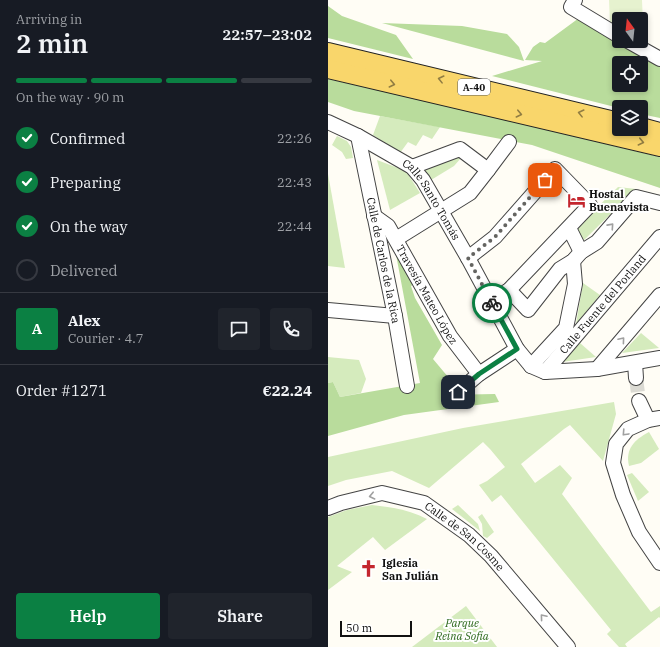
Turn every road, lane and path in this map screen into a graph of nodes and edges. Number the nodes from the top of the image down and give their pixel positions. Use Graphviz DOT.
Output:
graph roads {
  1 [pos="573,4"];
  2 [pos="612,31"];
  3 [pos="640,48"];
  4 [pos="328,52"];
  5 [pos="660,60"];
  6 [pos="328,69"];
  7 [pos="612,120"];
  8 [pos="328,122"];
  9 [pos="648,129"];
  10 [pos="660,132"];
  11 [pos="358,136"];
  12 [pos="509,142"];
  13 [pos="660,147"];
  14 [pos="412,167"];
  15 [pos="488,170"];
  16 [pos="660,203"];
  17 [pos="441,211"];
  18 [pos="374,216"];
  19 [pos="569,228"];
  20 [pos="660,237"];
  21 [pos="396,239"];
  22 [pos="577,256"];
  23 [pos="468,258"];
  24 [pos="510,290"];
  25 [pos="660,295"];
  26 [pos="491,301"];
  27 [pos="328,310"];
  28 [pos="395,316"];
  29 [pos="517,349"];
  30 [pos="660,358"];
  31 [pos="635,362"];
  32 [pos="531,366"];
  33 [pos="597,369"];
  34 [pos="545,372"];
  35 [pos="479,374"];
  36 [pos="636,378"];
  37 [pos="407,386"];
  38 [pos="458,392"];
  39 [pos="639,401"];
  40 [pos="654,419"];
  41 [pos="328,508"];
  42 [pos="660,563"];
  43 [pos="568,647"];
  1 -- 2 [label="street"];
  3 -- 5 [label="street"];
  7 -- 4 [label="main road, A-40, one-way"];
  6 -- 13 [label="main road, A-40, one-way"];
  8 -- 11 [label="street, Calle Santo Tomás"];
  9 -- 10 [label="main road"];
  11 -- 14 [label="street, Calle Santo Tomás"];
  11 -- 18 [label="street, Calle de Carlos de la Rica"];
  12 -- 15 [label="street"];
  14 -- 15 [label="street"];
  14 -- 17 [label="street, Calle Santo Tomás"];
  15 -- 17 [label="street"];
  22 -- 16 [label="street, one-way"];
  17 -- 21 [label="street"];
  17 -- 23 [label="street, Calle Santo Tomás"];
  18 -- 21 [label="street, Travesía Mateo López"];
  18 -- 28 [label="street, Calle de Carlos de la Rica"];
  19 -- 22 [label="street"];
  19 -- 23 [label="street"];
  19 -- 24 [label="street"];
  20 -- 34 [label="street, Calle Fuente del Porland"];
  21 -- 35 [label="street, Travesía Mateo López"];
  22 -- 24 [label="street"];
  22 -- 32 [label="street"];
  23 -- 26 [label="street, Calle Santo Tomás"];
  24 -- 26 [label="street"];
  33 -- 25 [label="street, one-way"];
  26 -- 29 [label="street, Calle Santo Tomás"];
  27 -- 28 [label="street"];
  28 -- 37 [label="street, Calle de Carlos de la Rica"];
  29 -- 32 [label="street, Calle Santo Tomás"];
  29 -- 35 [label="street"];
  30 -- 31 [label="street"];
  31 -- 33 [label="street"];
  31 -- 36 [label="street"];
  32 -- 34 [label="street"];
  33 -- 34 [label="street"];
  35 -- 38 [label="street"];
  39 -- 40 [label="street"];
  40 -- 42 [label="street, one-way"];
  43 -- 41 [label="street, Calle de San Cosme, one-way"];
}
